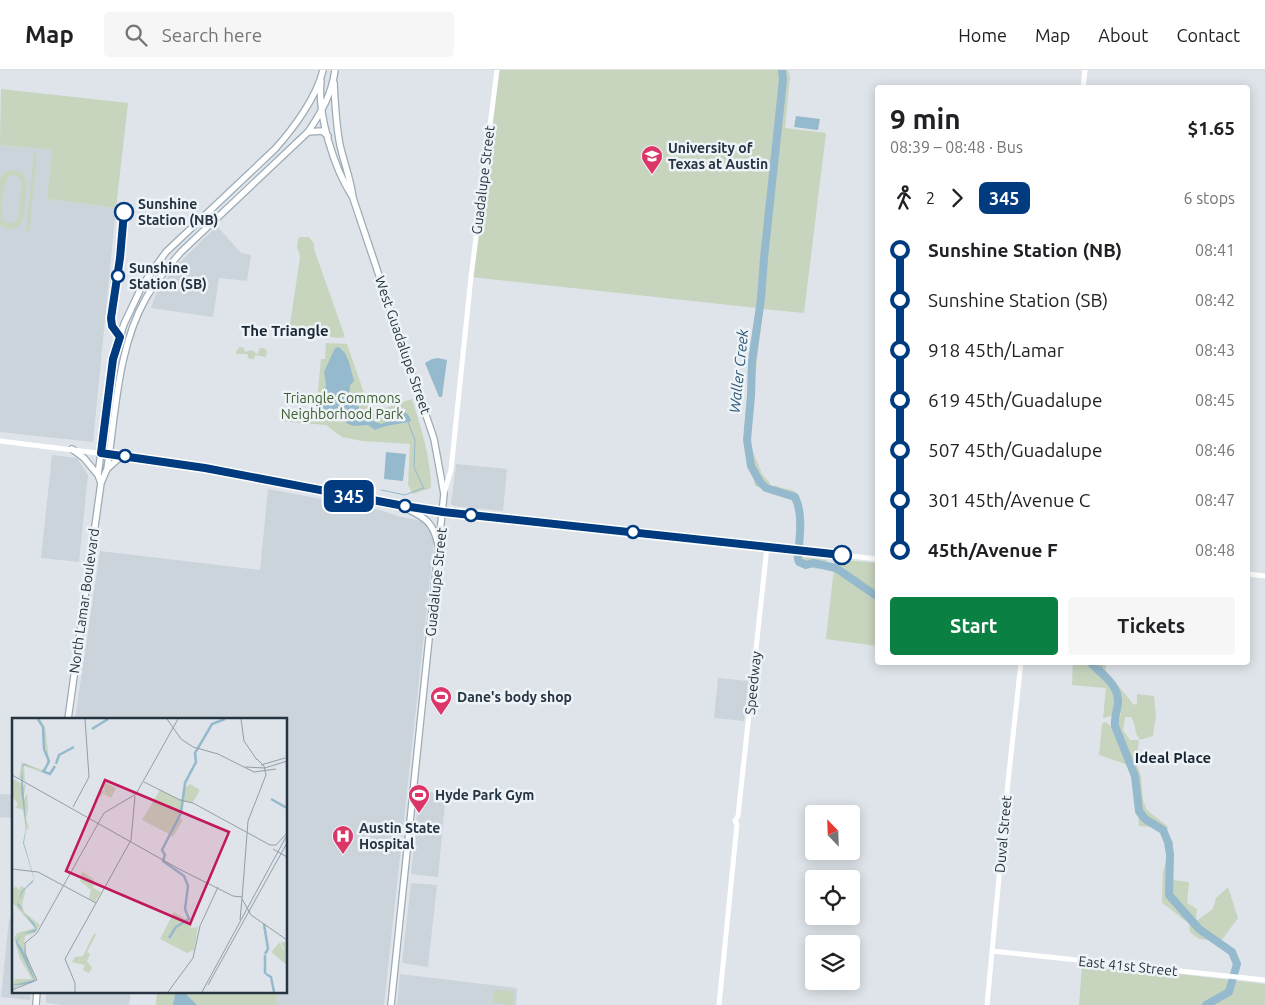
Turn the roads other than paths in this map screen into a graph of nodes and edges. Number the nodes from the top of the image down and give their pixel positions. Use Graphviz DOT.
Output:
graph roads {
  1 [pos="335,70"];
  2 [pos="497,70"];
  3 [pos="1085,70"];
  4 [pos="323,72"];
  5 [pos="334,83"];
  6 [pos="1083,85"];
  7 [pos="322,112"];
  8 [pos="308,132"];
  9 [pos="328,136"];
  10 [pos="274,149"];
  11 [pos="262,176"];
  12 [pos="353,198"];
  13 [pos="159,261"];
  14 [pos="167,268"];
  15 [pos="124,324"];
  16 [pos="129,339"];
  17 [pos="0,441"];
  18 [pos="72,449"];
  19 [pos="101,453"];
  20 [pos="110,454"];
  21 [pos="125,456"];
  22 [pos="107,470"];
  23 [pos="98,475"];
  24 [pos="101,483"];
  25 [pos="444,494"];
  26 [pos="400,505"];
  27 [pos="443,512"];
  28 [pos="767,547"];
  29 [pos="440,548"];
  30 [pos="875,559"];
  31 [pos="1250,574"];
  32 [pos="1265,576"];
  33 [pos="1021,665"];
  34 [pos="68,718"];
  35 [pos="992,951"];
  36 [pos="1265,980"];
  37 [pos="37,992"];
  38 [pos="36,1005"];
  39 [pos="391,1005"];
  40 [pos="719,1005"];
  41 [pos="987,1005"];
  1 -- 5 [label="main road, North Lamar Boulevard"];
  2 -- 25 [label="street, Guadalupe Street"];
  3 -- 6 [label="street"];
  4 -- 7 [label="main road, West Guadalupe Street"];
  4 -- 10 [label="main road, North Lamar Boulevard"];
  5 -- 7 [label="main road, North Lamar Boulevard"];
  5 -- 12 [label="main road, West Guadalupe Street"];
  7 -- 8 [label="main road, North Lamar Boulevard"];
  7 -- 9 [label="main road, West Guadalupe Street"];
  8 -- 9 [label="main road"];
  8 -- 11 [label="main road, North Lamar Boulevard"];
  9 -- 12 [label="main road, West Guadalupe Street"];
  10 -- 11 [label="main road"];
  10 -- 13 [label="main road, North Lamar Boulevard"];
  11 -- 14 [label="main road, North Lamar Boulevard"];
  12 -- 25 [label="main road, West Guadalupe Street"];
  13 -- 14 [label="main road"];
  13 -- 15 [label="main road, North Lamar Boulevard"];
  14 -- 16 [label="main road, North Lamar Boulevard"];
  15 -- 16 [label="main road"];
  15 -- 19 [label="main road, North Lamar Boulevard"];
  16 -- 20 [label="main road, North Lamar Boulevard"];
  17 -- 18 [label="street"];
  18 -- 19 [label="street"];
  18 -- 23 [label="main road"];
  19 -- 20 [label="street"];
  19 -- 23 [label="main road, North Lamar Boulevard"];
  20 -- 21 [label="street"];
  20 -- 22 [label="main road, North Lamar Boulevard"];
  21 -- 22 [label="main road"];
  21 -- 26 [label="street"];
  22 -- 24 [label="main road, North Lamar Boulevard"];
  23 -- 24 [label="main road, North Lamar Boulevard"];
  24 -- 34 [label="main road, North Lamar Boulevard"];
  25 -- 27 [label="main road, Guadalupe Street"];
  26 -- 27 [label="street"];
  26 -- 29 [label="main road"];
  27 -- 28 [label="street"];
  27 -- 29 [label="main road, Guadalupe Street"];
  28 -- 30 [label="street"];
  28 -- 40 [label="street, Speedway"];
  29 -- 39 [label="main road, Guadalupe Street"];
  31 -- 32 [label="street"];
  33 -- 35 [label="street, Duval Street"];
  35 -- 36 [label="street, East 41st Street"];
  35 -- 41 [label="street, Duval Street"];
  37 -- 38 [label="main road"];
}
